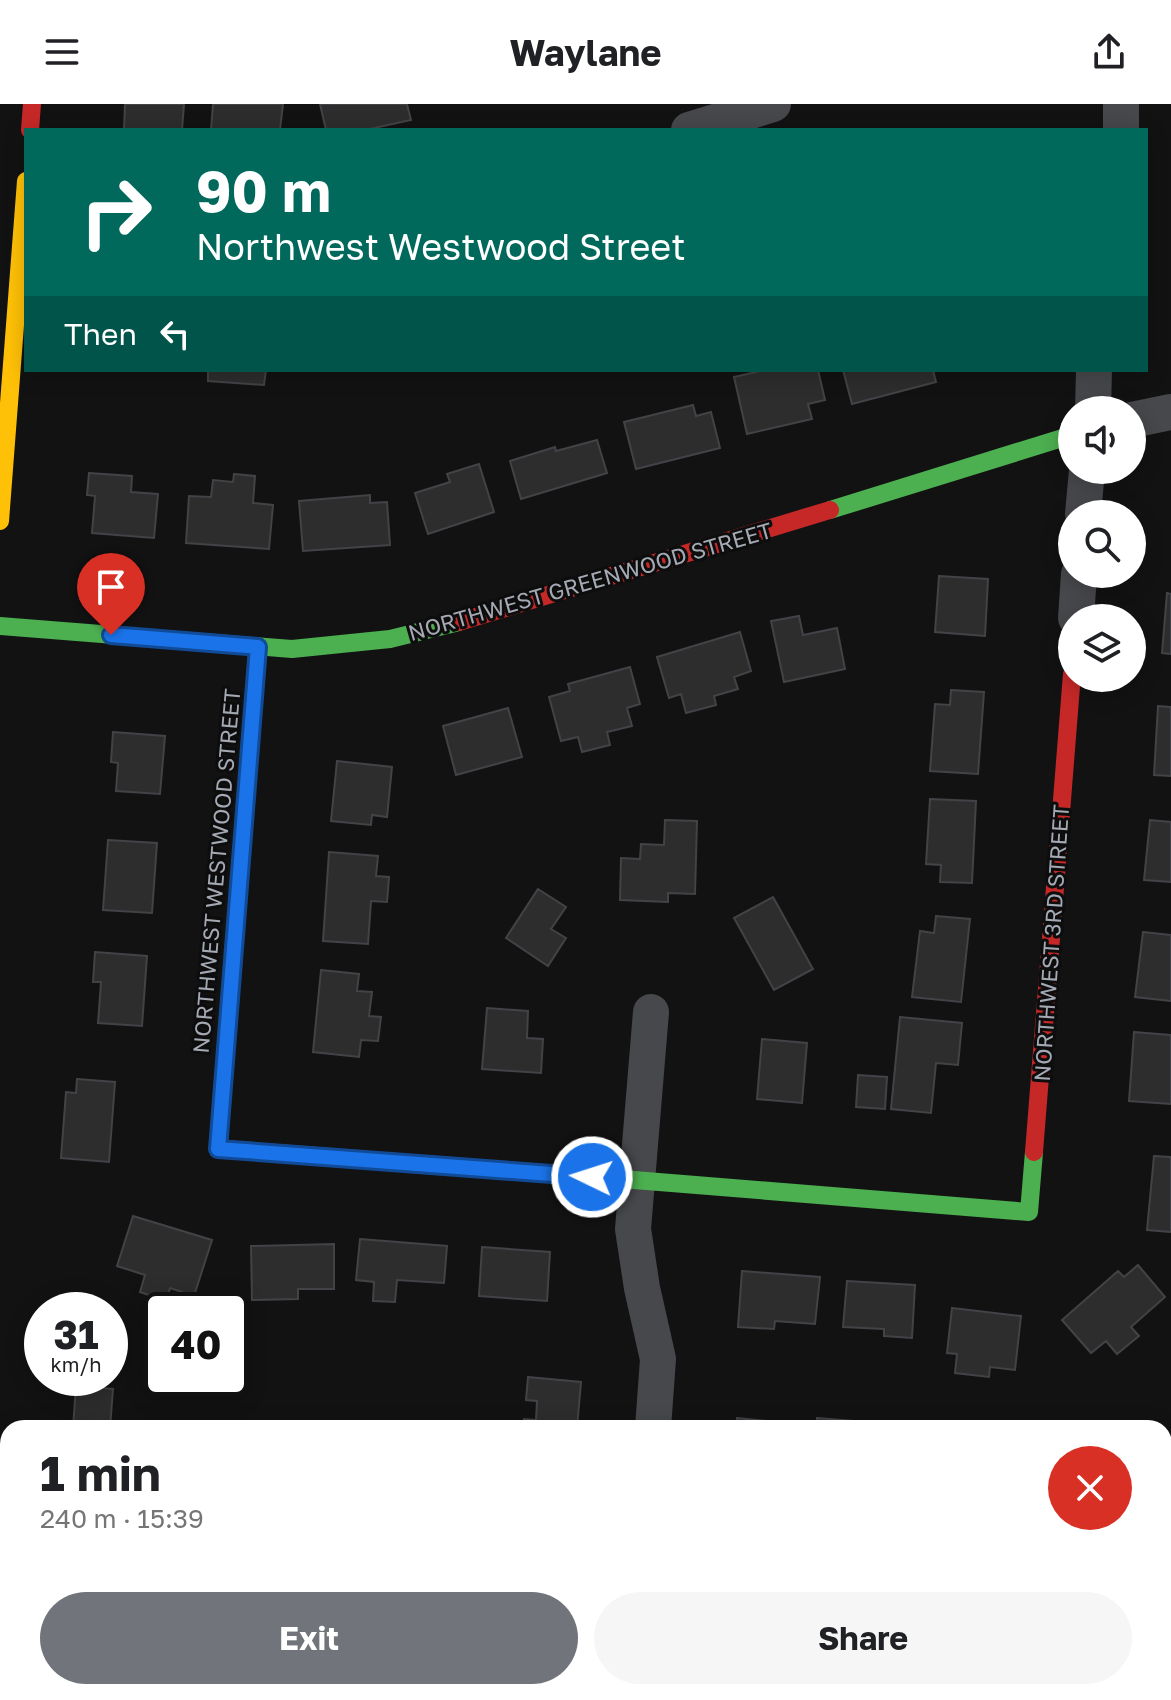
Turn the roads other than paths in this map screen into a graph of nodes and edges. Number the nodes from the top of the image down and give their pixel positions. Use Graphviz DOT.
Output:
graph roads {
  1 [pos="32,104"];
  2 [pos="773,104"];
  3 [pos="1121,104"];
  4 [pos="30,128"];
  5 [pos="695,128"];
  6 [pos="1121,128"];
  7 [pos="24,188"];
  8 [pos="16,217"];
  9 [pos="1094,372"];
  10 [pos="1093,396"];
  11 [pos="1171,412"];
  12 [pos="1146,417"];
  13 [pos="1058,439"];
  14 [pos="0,521"];
  15 [pos="0,626"];
  16 [pos="258,647"];
  17 [pos="1071,692"];
  18 [pos="651,1012"];
  19 [pos="636,1180"];
  20 [pos="1029,1212"];
  21 [pos="654,1420"];
  1 -- 4 [label="street"];
  2 -- 5 [label="street"];
  3 -- 6 [label="street"];
  7 -- 8 [label="street"];
  8 -- 14 [label="street"];
  9 -- 10 [label="street"];
  11 -- 12 [label="street"];
  13 -- 16 [label="street, NORTHWEST GREENWOOD STREET"];
  15 -- 16 [label="street, NORTHWEST GREENWOOD STREET"];
  16 -- 19 [label="street, NORTHWEST WESTWOOD STREET"];
  17 -- 20 [label="street, NORTHWEST 3RD STREET"];
  18 -- 19 [label="street"];
  19 -- 20 [label="street, NORTHWEST WESTWOOD STREET"];
  19 -- 21 [label="street"];
}
